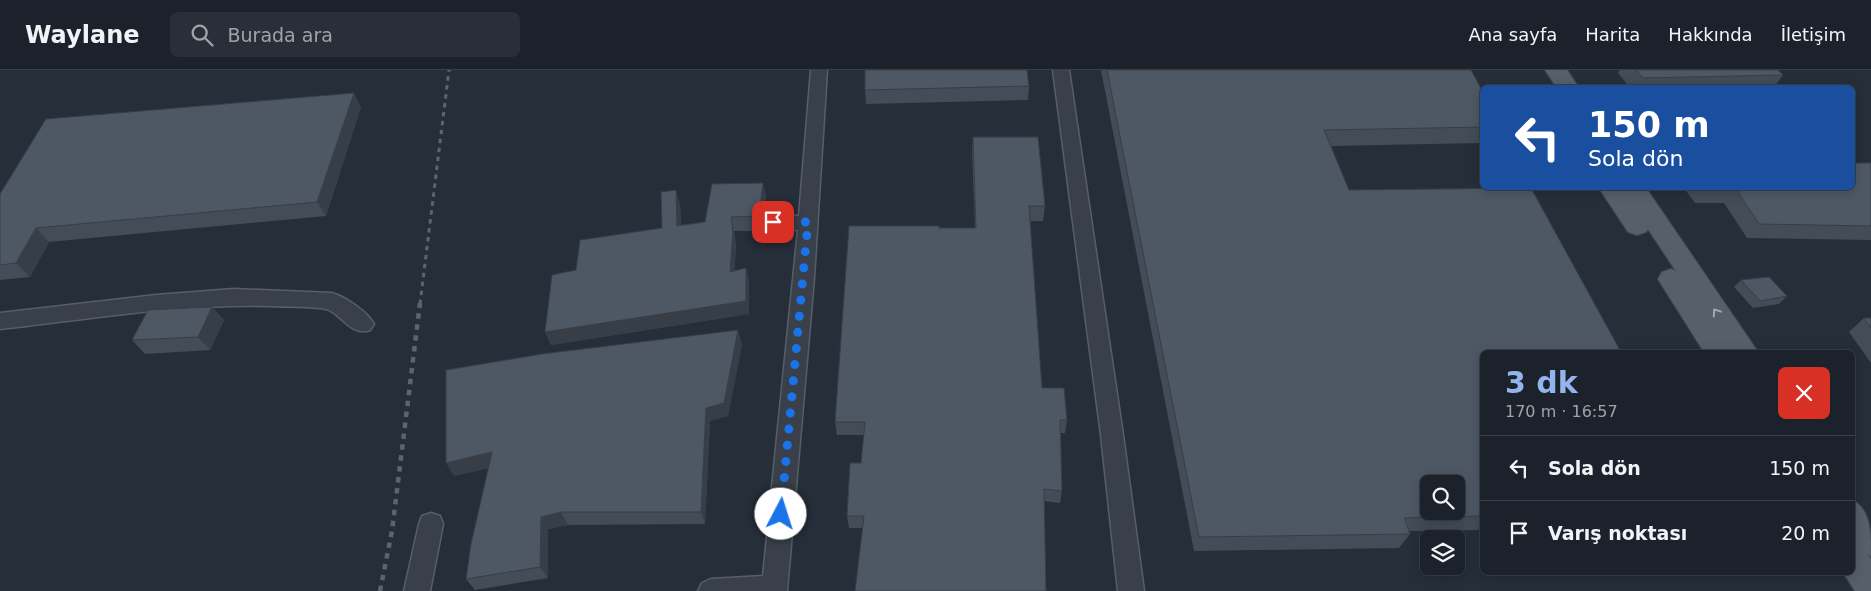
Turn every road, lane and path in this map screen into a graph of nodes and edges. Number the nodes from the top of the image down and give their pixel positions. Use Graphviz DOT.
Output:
graph roads {
  1 [pos="819,70"];
  2 [pos="1061,70"];
  3 [pos="1538,70"];
  4 [pos="1556,70"];
  5 [pos="1546,85"];
  6 [pos="1566,85"];
  7 [pos="1612,190"];
  8 [pos="1635,190"];
  9 [pos="773,222"];
  10 [pos="808,222"];
  11 [pos="0,321"];
  12 [pos="363,324"];
  13 [pos="1718,350"];
  14 [pos="1743,350"];
  15 [pos="1855,518"];
  16 [pos="431,524"];
  17 [pos="1871,542"];
  18 [pos="1855,563"];
  19 [pos="1871,587"];
  20 [pos="774,589"];
  21 [pos="417,591"];
  22 [pos="711,591"];
  23 [pos="1131,591"];
  1 -- 10 [label="street"];
  2 -- 23 [label="street"];
  3 -- 5 [label="main road"];
  4 -- 6 [label="main road"];
  7 -- 13 [label="main road"];
  14 -- 8 [label="main road, one-way"];
  9 -- 10 [label="street"];
  10 -- 20 [label="street"];
  11 -- 12 [label="street"];
  15 -- 17 [label="main road"];
  16 -- 21 [label="street"];
  18 -- 19 [label="main road"];
  20 -- 22 [label="street"];
}
